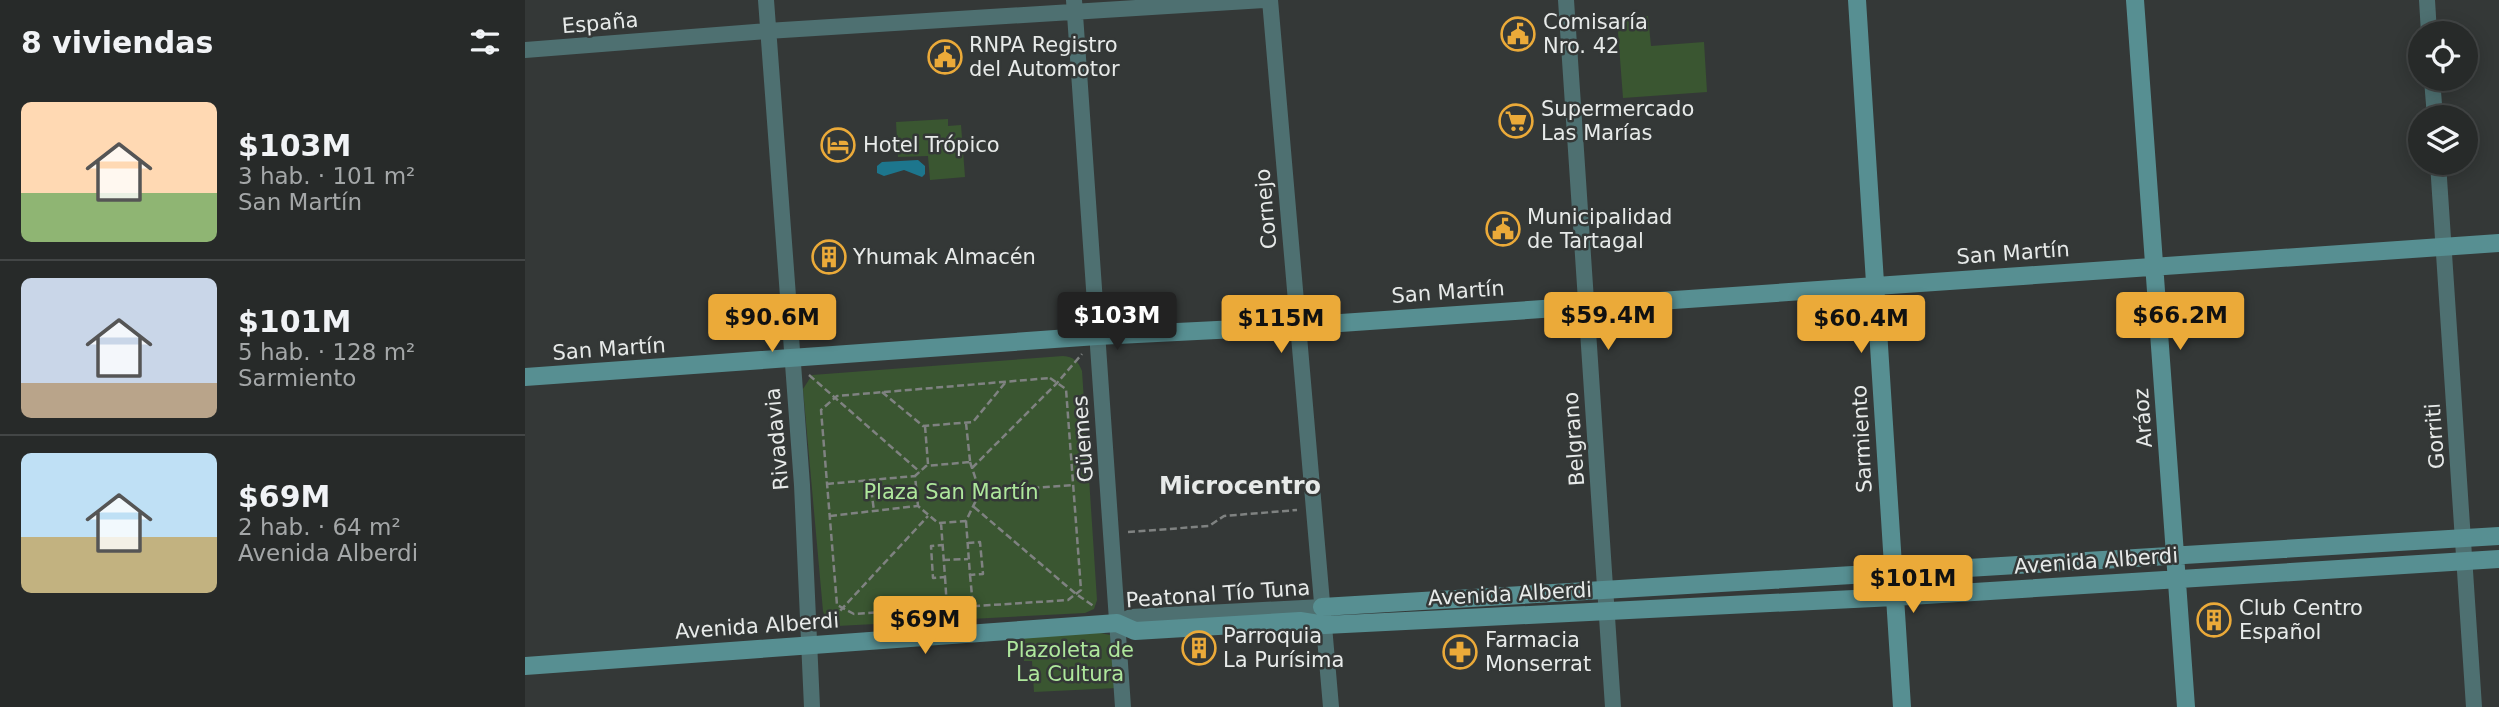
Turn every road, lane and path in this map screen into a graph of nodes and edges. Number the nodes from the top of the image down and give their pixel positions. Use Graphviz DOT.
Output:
graph roads {
  1 [pos="766,0"];
  2 [pos="1264,0"];
  3 [pos="1270,0"];
  4 [pos="1566,0"];
  5 [pos="1857,0"];
  6 [pos="2134,0"];
  7 [pos="2427,0"];
  8 [pos="1075,7"];
  9 [pos="2428,21"];
  10 [pos="768,31"];
  11 [pos="525,50"];
  12 [pos="2439,175"];
  13 [pos="2499,243"];
  14 [pos="2443,246"];
  15 [pos="2154,266"];
  16 [pos="1876,285"];
  17 [pos="1587,305"];
  18 [pos="1297,326"];
  19 [pos="1097,336"];
  20 [pos="791,358"];
  21 [pos="525,377"];
  22 [pos="1006,382"];
  23 [pos="1057,383"];
  24 [pos="882,392"];
  25 [pos="834,399"];
  26 [pos="966,423"];
  27 [pos="925,426"];
  28 [pos="970,462"];
  29 [pos="928,466"];
  30 [pos="972,468"];
  31 [pos="921,472"];
  32 [pos="915,476"];
  33 [pos="870,480"];
  34 [pos="827,484"];
  35 [pos="1074,485"];
  36 [pos="980,492"];
  37 [pos="918,506"];
  38 [pos="974,507"];
  39 [pos="1314,509"];
  40 [pos="874,511"];
  41 [pos="830,516"];
  42 [pos="928,516"];
  43 [pos="966,521"];
  44 [pos="941,523"];
  45 [pos="1111,533"];
  46 [pos="2499,536"];
  47 [pos="2463,538"];
  48 [pos="968,543"];
  49 [pos="942,545"];
  50 [pos="2176,556"];
  51 [pos="969,559"];
  52 [pos="2499,559"];
  53 [pos="943,560"];
  54 [pos="2464,561"];
  55 [pos="1892,573"];
  56 [pos="970,575"];
  57 [pos="945,577"];
  58 [pos="2178,578"];
  59 [pos="1605,590"];
  60 [pos="1076,594"];
  61 [pos="1894,597"];
  62 [pos="973,606"];
  63 [pos="1322,607"];
  64 [pos="841,608"];
  65 [pos="947,608"];
  66 [pos="1606,612"];
  67 [pos="1117,623"];
  68 [pos="1325,625"];
  69 [pos="809,645"];
  70 [pos="525,666"];
  71 [pos="812,707"];
  72 [pos="1123,707"];
  73 [pos="1331,707"];
  74 [pos="1613,707"];
  75 [pos="1902,707"];
  76 [pos="2186,707"];
  77 [pos="2474,707"];
  1 -- 10 [label="street, Rivadavia"];
  2 -- 8 [label="street, España"];
  3 -- 18 [label="street, Cornejo"];
  4 -- 17 [label="street, Belgrano"];
  5 -- 16 [label="street, Sarmiento"];
  6 -- 15 [label="street, Aráoz"];
  7 -- 9 [label="street"];
  8 -- 10 [label="street, España"];
  8 -- 19 [label="street, Güemes"];
  10 -- 11 [label="street, España"];
  10 -- 20 [label="street, Rivadavia"];
  12 -- 14 [label="street, Gorriti"];
  13 -- 14 [label="street, San Martín"];
  14 -- 15 [label="street, San Martín"];
  14 -- 47 [label="street, Gorriti"];
  15 -- 16 [label="street, San Martín"];
  15 -- 50 [label="street, Aráoz"];
  16 -- 17 [label="street, San Martín"];
  16 -- 55 [label="street, Sarmiento"];
  17 -- 18 [label="street, San Martín"];
  17 -- 59 [label="street, Belgrano"];
  18 -- 19 [label="street, San Martín"];
  18 -- 39 [label="street, Cornejo"];
  19 -- 20 [label="street, San Martín"];
  19 -- 23 [label="path"];
  19 -- 45 [label="street, Güemes"];
  20 -- 21 [label="street, San Martín"];
  20 -- 25 [label="path"];
  20 -- 69 [label="street, Rivadavia"];
  22 -- 23 [label="path"];
  22 -- 24 [label="path"];
  22 -- 26 [label="path"];
  23 -- 30 [label="path"];
  23 -- 35 [label="path"];
  24 -- 25 [label="path"];
  24 -- 27 [label="path"];
  25 -- 31 [label="path"];
  25 -- 34 [label="path"];
  26 -- 27 [label="path"];
  26 -- 28 [label="path"];
  27 -- 29 [label="path"];
  28 -- 29 [label="path"];
  28 -- 30 [label="path"];
  29 -- 31 [label="path"];
  30 -- 36 [label="path"];
  31 -- 32 [label="path"];
  32 -- 33 [label="path"];
  32 -- 37 [label="path"];
  33 -- 34 [label="path"];
  33 -- 40 [label="path"];
  34 -- 41 [label="path"];
  35 -- 36 [label="path"];
  35 -- 60 [label="path"];
  36 -- 38 [label="path"];
  37 -- 40 [label="path"];
  37 -- 42 [label="path"];
  38 -- 43 [label="path"];
  38 -- 60 [label="path"];
  39 -- 45 [label="path"];
  39 -- 63 [label="street, Cornejo"];
  40 -- 41 [label="path"];
  41 -- 64 [label="path"];
  42 -- 44 [label="path"];
  42 -- 64 [label="path"];
  43 -- 44 [label="path"];
  43 -- 48 [label="path"];
  44 -- 49 [label="path"];
  45 -- 67 [label="street, Güemes"];
  46 -- 47 [label="street, Avenida Alberdi"];
  47 -- 50 [label="street, Avenida Alberdi"];
  47 -- 54 [label="street, Gorriti"];
  48 -- 51 [label="path"];
  48 -- 56 [label="path"];
  49 -- 53 [label="path"];
  49 -- 57 [label="path"];
  50 -- 55 [label="street, Avenida Alberdi"];
  50 -- 58 [label="street, Aráoz"];
  51 -- 53 [label="path"];
  51 -- 56 [label="path"];
  52 -- 54 [label="street, Avenida Alberdi"];
  53 -- 57 [label="path"];
  54 -- 58 [label="street, Avenida Alberdi"];
  54 -- 77 [label="street, Gorriti"];
  55 -- 59 [label="street, Avenida Alberdi"];
  55 -- 61 [label="street, Sarmiento"];
  56 -- 62 [label="path"];
  57 -- 65 [label="path"];
  58 -- 61 [label="street, Avenida Alberdi"];
  58 -- 76 [label="street, Aráoz"];
  59 -- 63 [label="street, Avenida Alberdi"];
  59 -- 66 [label="street, Belgrano"];
  60 -- 62 [label="path"];
  60 -- 67 [label="path"];
  61 -- 66 [label="street, Avenida Alberdi"];
  61 -- 75 [label="street, Sarmiento"];
  62 -- 65 [label="path"];
  63 -- 67 [label="street, Peatonal Tío Tuna"];
  63 -- 68 [label="street, Cornejo"];
  64 -- 65 [label="path"];
  64 -- 69 [label="path"];
  66 -- 68 [label="street, Avenida Alberdi"];
  66 -- 74 [label="street, Belgrano"];
  67 -- 68 [label="street, Avenida Alberdi"];
  67 -- 69 [label="street, Avenida Alberdi"];
  67 -- 72 [label="street, Güemes"];
  68 -- 73 [label="street, Cornejo"];
  69 -- 70 [label="street, Avenida Alberdi"];
  69 -- 71 [label="street, Rivadavia"];
}
